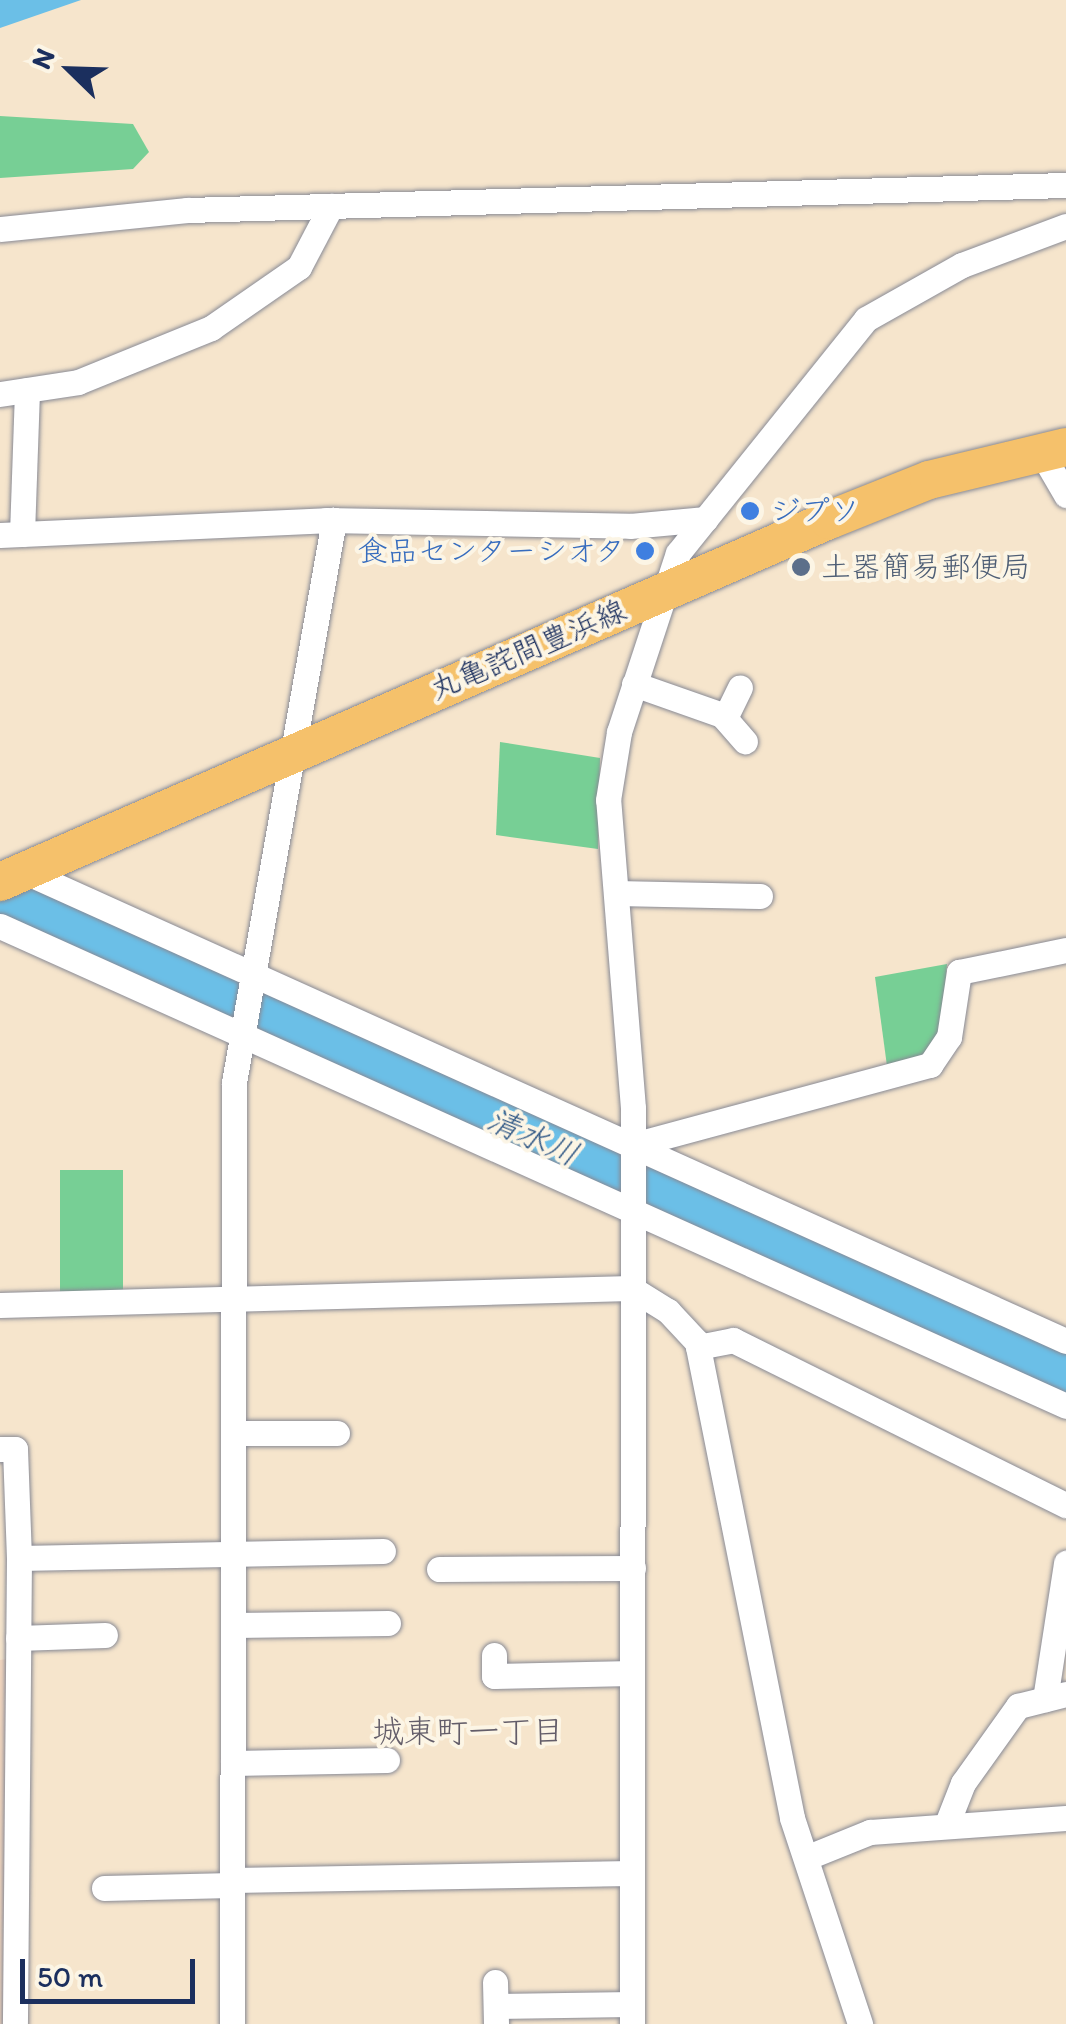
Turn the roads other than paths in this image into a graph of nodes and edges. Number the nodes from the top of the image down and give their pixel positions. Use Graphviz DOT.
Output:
graph roads {
  1 [pos="1066,185"];
  2 [pos="331,206"];
  3 [pos="1066,226"];
  4 [pos="0,229"];
  5 [pos="27,390"];
  6 [pos="0,394"];
  7 [pos="1053,450"];
  8 [pos="1066,495"];
  9 [pos="706,519"];
  10 [pos="334,520"];
  11 [pos="11,534"];
  12 [pos="662,592"];
  13 [pos="634,684"];
  14 [pos="740,686"];
  15 [pos="724,718"];
  16 [pos="745,741"];
  17 [pos="293,752"];
  18 [pos="10,871"];
  19 [pos="616,893"];
  20 [pos="760,896"];
  21 [pos="0,926"];
  22 [pos="1066,950"];
  23 [pos="250,973"];
  24 [pos="241,1031"];
  25 [pos="633,1145"];
  26 [pos="635,1216"];
  27 [pos="631,1288"];
  28 [pos="234,1302"];
  29 [pos="0,1304"];
  30 [pos="1066,1341"];
  31 [pos="698,1347"];
  32 [pos="1066,1406"];
  33 [pos="234,1433"];
  34 [pos="337,1433"];
  35 [pos="0,1449"];
  36 [pos="1066,1505"];
  37 [pos="383,1551"];
  38 [pos="235,1552"];
  39 [pos="18,1558"];
  40 [pos="633,1568"];
  41 [pos="440,1569"];
  42 [pos="1063,1579"];
  43 [pos="388,1622"];
  44 [pos="234,1625"];
  45 [pos="104,1636"];
  46 [pos="18,1638"];
  47 [pos="494,1655"];
  48 [pos="632,1674"];
  49 [pos="1056,1696"];
  50 [pos="386,1760"];
  51 [pos="233,1763"];
  52 [pos="1066,1818"];
  53 [pos="948,1821"];
  54 [pos="808,1858"];
  55 [pos="632,1873"];
  56 [pos="232,1883"];
  57 [pos="104,1888"];
  58 [pos="496,2004"];
  59 [pos="632,2014"];
  60 [pos="16,2024"];
  61 [pos="232,2024"];
  62 [pos="860,2024"];
  1 -- 2 [label="street"];
  2 -- 4 [label="street"];
  2 -- 5 [label="street"];
  3 -- 9 [label="street"];
  5 -- 6 [label="street"];
  5 -- 11 [label="street"];
  7 -- 8 [label="street"];
  7 -- 12 [label="main road, 丸亀詫間豊浜線"];
  9 -- 10 [label="street"];
  9 -- 12 [label="street"];
  10 -- 11 [label="street"];
  10 -- 17 [label="street"];
  12 -- 13 [label="street"];
  12 -- 17 [label="main road, 丸亀詫間豊浜線"];
  13 -- 15 [label="street"];
  13 -- 19 [label="street"];
  14 -- 15 [label="street"];
  15 -- 16 [label="street"];
  17 -- 18 [label="main road, 丸亀詫間豊浜線"];
  17 -- 23 [label="street"];
  18 -- 23 [label="street"];
  19 -- 20 [label="street"];
  19 -- 25 [label="street"];
  21 -- 24 [label="street"];
  22 -- 25 [label="street"];
  23 -- 24 [label="street"];
  23 -- 25 [label="street"];
  24 -- 26 [label="street"];
  24 -- 28 [label="street"];
  25 -- 26 [label="street"];
  25 -- 30 [label="street"];
  26 -- 27 [label="street"];
  26 -- 32 [label="street"];
  27 -- 28 [label="street"];
  27 -- 31 [label="street"];
  27 -- 40 [label="street"];
  28 -- 29 [label="street"];
  28 -- 33 [label="street"];
  31 -- 36 [label="street"];
  31 -- 54 [label="street"];
  33 -- 34 [label="street"];
  33 -- 38 [label="street"];
  35 -- 39 [label="street"];
  37 -- 38 [label="street"];
  38 -- 39 [label="street"];
  38 -- 44 [label="street"];
  39 -- 46 [label="street"];
  40 -- 41 [label="street"];
  40 -- 48 [label="street"];
  42 -- 49 [label="street"];
  43 -- 44 [label="street"];
  44 -- 51 [label="street"];
  45 -- 46 [label="street"];
  46 -- 60 [label="street"];
  47 -- 48 [label="street"];
  48 -- 55 [label="street"];
  49 -- 53 [label="street"];
  50 -- 51 [label="street"];
  51 -- 56 [label="street"];
  52 -- 53 [label="street"];
  53 -- 54 [label="street"];
  54 -- 62 [label="street"];
  55 -- 56 [label="street"];
  55 -- 59 [label="street"];
  56 -- 57 [label="street"];
  56 -- 61 [label="street"];
  58 -- 59 [label="street"];
}
